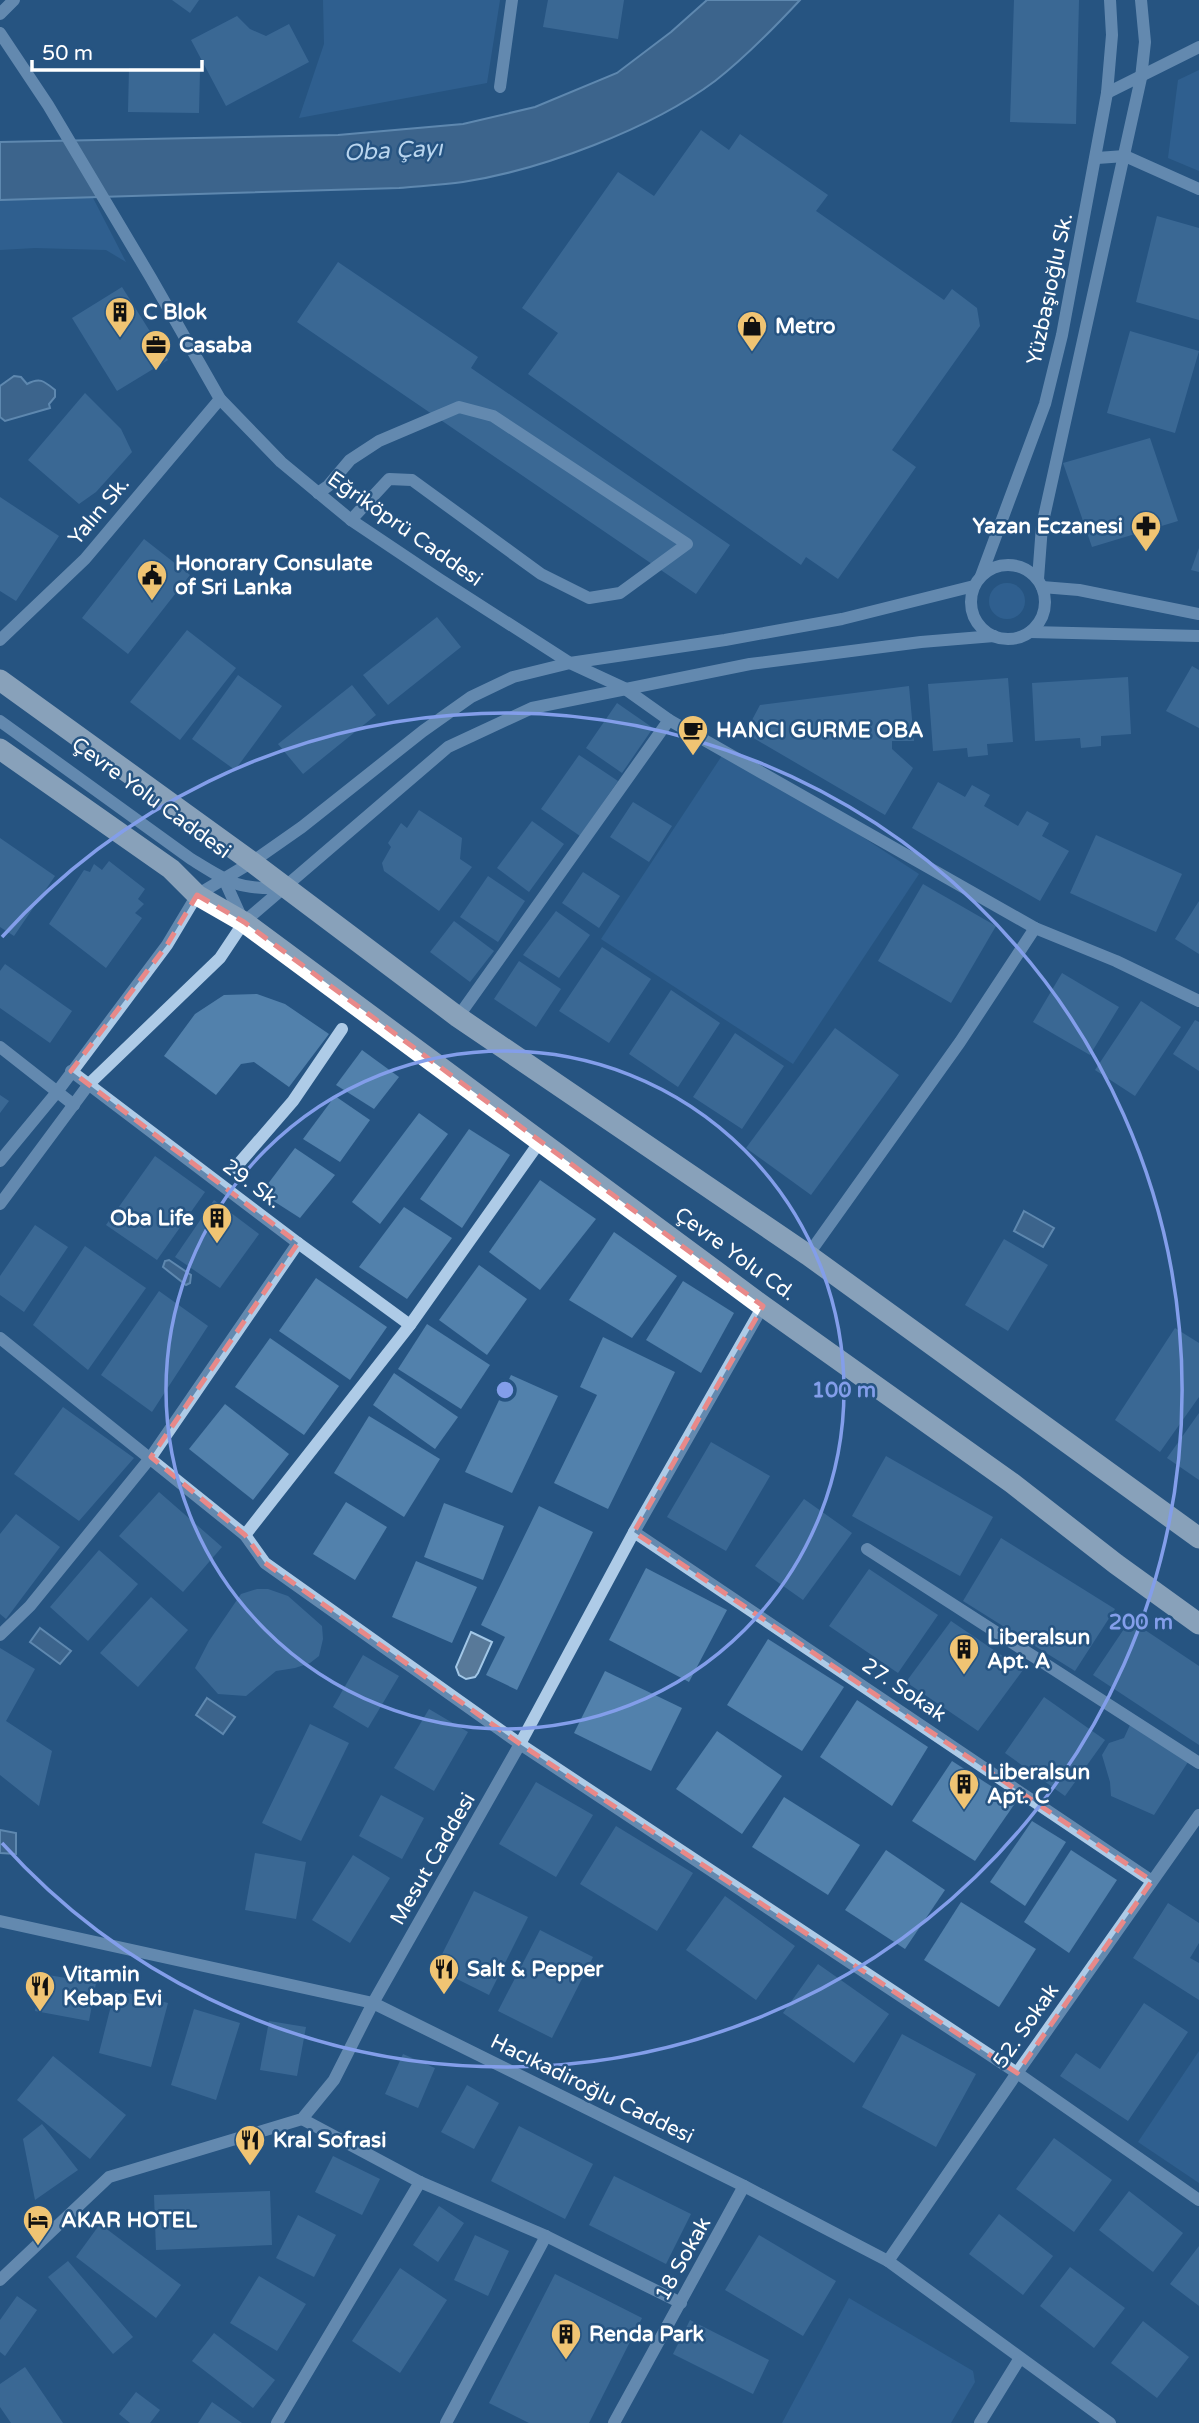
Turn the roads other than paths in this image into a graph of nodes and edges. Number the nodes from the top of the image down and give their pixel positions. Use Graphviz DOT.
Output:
graph roads {
  1 [pos="14,0"];
  2 [pos="512,0"];
  3 [pos="1110,0"];
  4 [pos="1140,0"];
  5 [pos="0,14"];
  6 [pos="0,33"];
  7 [pos="1199,47"];
  8 [pos="1141,78"];
  9 [pos="500,87"];
  10 [pos="1107,93"];
  11 [pos="1125,156"];
  12 [pos="1097,158"];
  13 [pos="1199,189"];
  14 [pos="220,399"];
  15 [pos="318,493"];
  16 [pos="351,520"];
  17 [pos="978,581"];
  18 [pos="1040,583"];
  19 [pos="1199,614"];
  20 [pos="1030,632"];
  21 [pos="994,636"];
  22 [pos="1199,636"];
  23 [pos="0,639"];
  24 [pos="570,663"];
  25 [pos="0,680"];
  26 [pos="624,688"];
  27 [pos="669,720"];
  28 [pos="0,721"];
  29 [pos="0,749"];
  30 [pos="251,862"];
  31 [pos="224,880"];
  32 [pos="284,888"];
  33 [pos="197,895"];
  34 [pos="244,922"];
  35 [pos="1035,928"];
  36 [pos="1199,1001"];
  37 [pos="458,1017"];
  38 [pos="342,1029"];
  39 [pos="0,1047"];
  40 [pos="71,1071"];
  41 [pos="89,1084"];
  42 [pos="57,1091"];
  43 [pos="74,1105"];
  44 [pos="541,1140"];
  45 [pos="0,1161"];
  46 [pos="234,1168"];
  47 [pos="0,1203"];
  48 [pos="298,1243"];
  49 [pos="808,1255"];
  50 [pos="763,1306"];
  51 [pos="410,1325"];
  52 [pos="0,1338"];
  53 [pos="151,1457"];
  54 [pos="634,1532"];
  55 [pos="245,1535"];
  56 [pos="1199,1538"];
  57 [pos="867,1549"];
  58 [pos="1199,1624"];
  59 [pos="0,1635"];
  60 [pos="520,1744"];
  61 [pos="1199,1763"];
  62 [pos="1199,1815"];
  63 [pos="1152,1881"];
  64 [pos="0,1921"];
  65 [pos="373,2003"];
  66 [pos="1017,2073"];
  67 [pos="302,2119"];
  68 [pos="420,2182"];
  69 [pos="744,2186"];
  70 [pos="1199,2200"];
  71 [pos="546,2236"];
  72 [pos="888,2261"];
  73 [pos="0,2280"];
  74 [pos="681,2303"];
  75 [pos="1020,2357"];
  76 [pos="277,2423"];
  77 [pos="446,2423"];
  78 [pos="614,2423"];
  79 [pos="980,2423"];
  80 [pos="1110,2423"];
  1 -- 5 [label="street"];
  2 -- 9 [label="street"];
  3 -- 10 [label="street, Yüzbaşıoğlu Sk."];
  4 -- 8 [label="street"];
  6 -- 14 [label="street, Eğriköprü Caddesi"];
  7 -- 8 [label="street"];
  8 -- 10 [label="street"];
  8 -- 11 [label="street"];
  10 -- 12 [label="street, Yüzbaşıoğlu Sk."];
  11 -- 12 [label="street"];
  11 -- 13 [label="street"];
  11 -- 18 [label="street"];
  12 -- 17 [label="street, Yüzbaşıoğlu Sk."];
  14 -- 15 [label="street, Eğriköprü Caddesi"];
  14 -- 23 [label="street, Yalın Sk."];
  15 -- 16 [label="street, Eğriköprü Caddesi"];
  15 -- 16 [label="street"];
  16 -- 24 [label="street, Eğriköprü Caddesi"];
  17 -- 18 [label="street"];
  17 -- 21 [label="street"];
  17 -- 24 [label="street"];
  18 -- 19 [label="street"];
  18 -- 20 [label="street"];
  20 -- 21 [label="street"];
  20 -- 22 [label="street"];
  21 -- 26 [label="street"];
  24 -- 26 [label="street, Eğriköprü Caddesi"];
  24 -- 30 [label="street"];
  25 -- 30 [label="highway, Çevre Yolu Caddesi"];
  26 -- 27 [label="street, Eğriköprü Caddesi"];
  26 -- 32 [label="street"];
  27 -- 35 [label="street, Eğriköprü Caddesi"];
  27 -- 37 [label="street"];
  28 -- 31 [label="street, Çevre Yolu Caddesi"];
  29 -- 33 [label="highway, Çevre Yolu Cd."];
  30 -- 31 [label="street"];
  30 -- 32 [label="highway, Çevre Yolu Caddesi"];
  31 -- 32 [label="street, Çevre Yolu Caddesi"];
  31 -- 33 [label="street"];
  31 -- 34 [label="street"];
  32 -- 34 [label="street"];
  32 -- 37 [label="highway, Çevre Yolu Cd."];
  33 -- 34 [label="highway, Çevre Yolu Cd."];
  33 -- 40 [label="street"];
  34 -- 41 [label="street"];
  34 -- 44 [label="highway, Çevre Yolu Cd."];
  35 -- 36 [label="street, Eğriköprü Caddesi"];
  35 -- 49 [label="street"];
  37 -- 49 [label="highway, Çevre Yolu Cd."];
  38 -- 46 [label="street"];
  39 -- 42 [label="street"];
  40 -- 41 [label="street, 29. Sk."];
  40 -- 42 [label="street"];
  41 -- 43 [label="street"];
  41 -- 48 [label="street, 29. Sk."];
  42 -- 43 [label="street"];
  42 -- 45 [label="street"];
  43 -- 47 [label="street"];
  44 -- 50 [label="highway, Çevre Yolu Cd."];
  44 -- 51 [label="street"];
  48 -- 51 [label="street, 29. Sk."];
  48 -- 53 [label="street"];
  49 -- 56 [label="highway, Çevre Yolu Cd."];
  50 -- 54 [label="street, Mesut Caddesi"];
  50 -- 58 [label="highway, Çevre Yolu Cd."];
  51 -- 55 [label="street"];
  52 -- 53 [label="street"];
  53 -- 55 [label="street"];
  53 -- 59 [label="street"];
  54 -- 60 [label="street, Mesut Caddesi"];
  54 -- 63 [label="street, 27. Sokak"];
  55 -- 60 [label="street"];
  57 -- 61 [label="street"];
  60 -- 65 [label="street, Mesut Caddesi"];
  60 -- 66 [label="street"];
  62 -- 63 [label="street, 52. Sokak"];
  63 -- 66 [label="street, 52. Sokak"];
  64 -- 65 [label="street, Hacıkadiroğlu Caddesi"];
  65 -- 67 [label="street, Mesut Caddesi"];
  65 -- 69 [label="street, Hacıkadiroğlu Caddesi"];
  66 -- 70 [label="street"];
  66 -- 72 [label="street, 52. Sokak"];
  67 -- 68 [label="street"];
  67 -- 73 [label="street"];
  68 -- 71 [label="street"];
  68 -- 76 [label="street"];
  69 -- 72 [label="street, Hacıkadiroğlu Caddesi"];
  69 -- 74 [label="street, 18 Sokak"];
  71 -- 74 [label="street"];
  71 -- 77 [label="street"];
  72 -- 75 [label="street, Hacıkadiroğlu Caddesi"];
  74 -- 78 [label="street, 18 Sokak"];
  75 -- 79 [label="street"];
  75 -- 80 [label="street, Hacıkadiroğlu Caddesi"];
}
